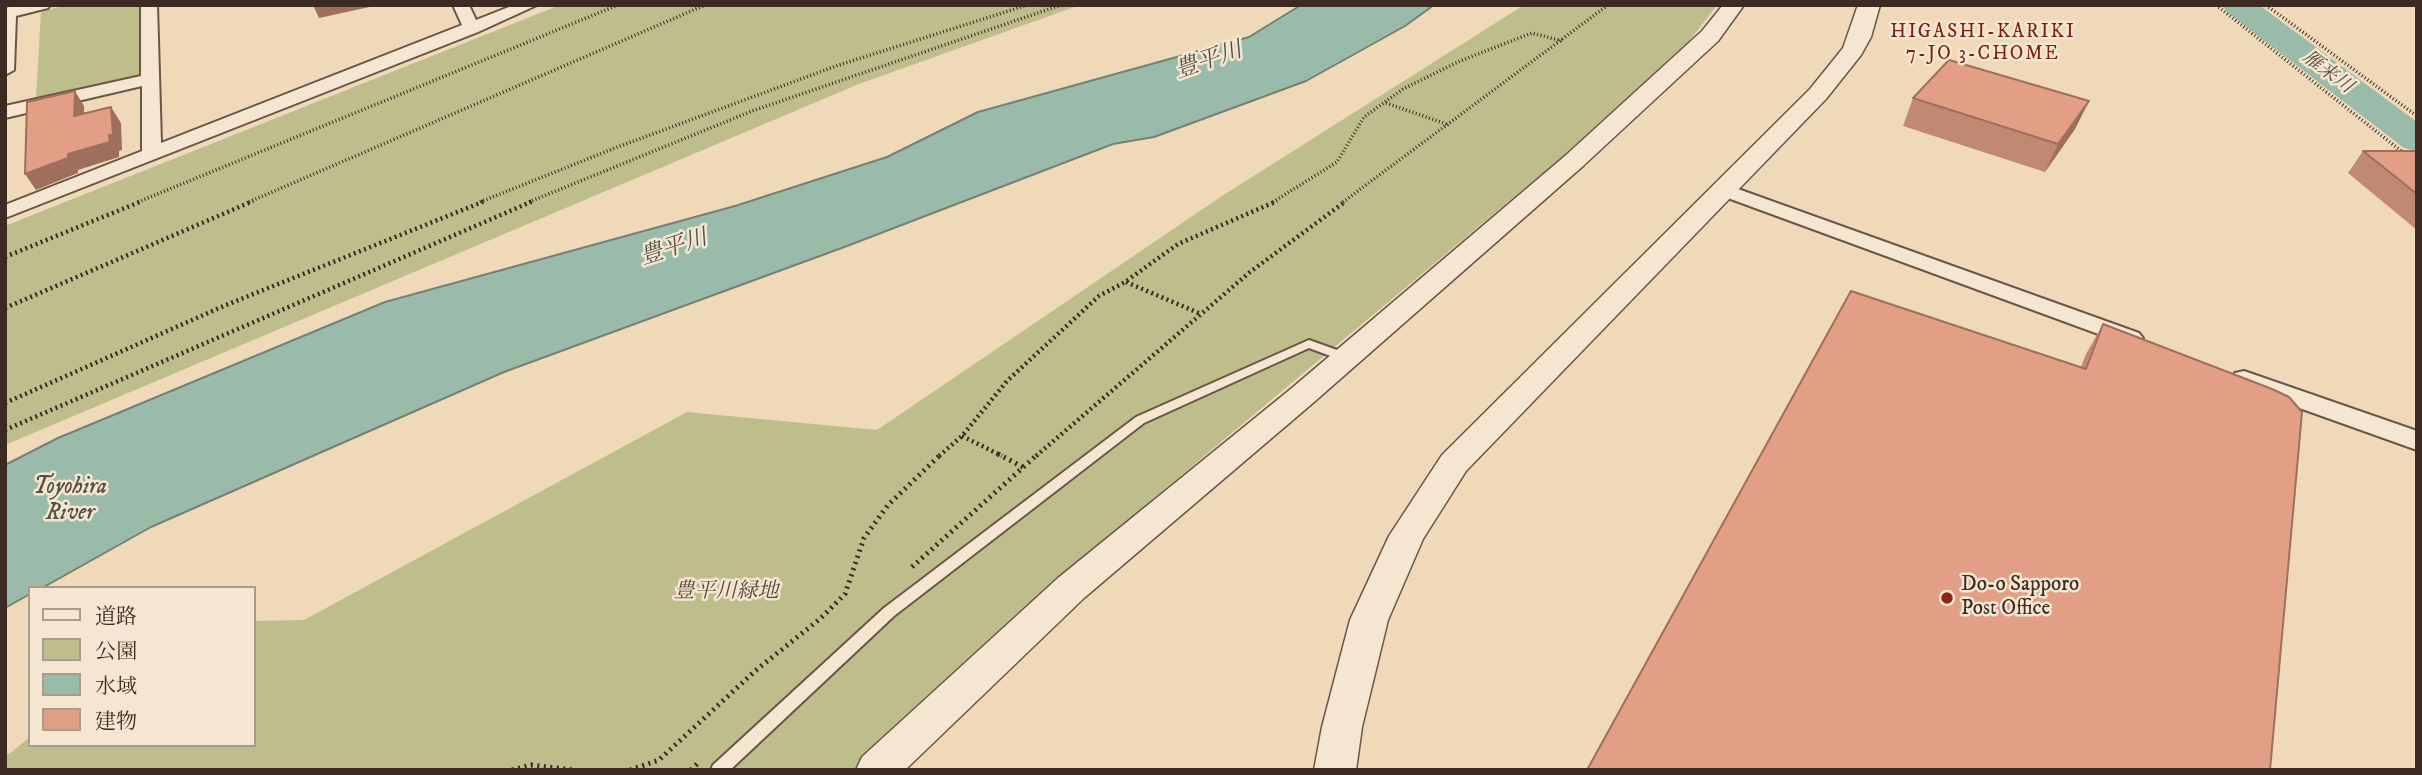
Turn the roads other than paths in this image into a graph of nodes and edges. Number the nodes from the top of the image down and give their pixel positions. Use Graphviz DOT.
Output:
graph roads {
  1 [pos="41,5"];
  2 [pos="149,5"];
  3 [pos="461,5"];
  4 [pos="529,5"];
  5 [pos="1734,5"];
  6 [pos="1869,5"];
  7 [pos="7,12"];
  8 [pos="472,28"];
  9 [pos="5,71"];
  10 [pos="150,79"];
  11 [pos="5,112"];
  12 [pos="152,153"];
  13 [pos="1724,190"];
  14 [pos="5,212"];
  15 [pos="2150,345"];
  16 [pos="1347,358"];
  17 [pos="2227,373"];
  18 [pos="2417,441"];
  19 [pos="719,770"];
  20 [pos="877,770"];
  21 [pos="1335,770"];
  1 -- 7 [label="street"];
  2 -- 10 [label="street"];
  3 -- 8 [label="street"];
  4 -- 8 [label="street"];
  5 -- 16 [label="street"];
  6 -- 13 [label="street"];
  7 -- 9 [label="street"];
  8 -- 12 [label="street"];
  10 -- 11 [label="street"];
  10 -- 12 [label="street"];
  12 -- 14 [label="street"];
  13 -- 15 [label="street"];
  13 -- 21 [label="street"];
  16 -- 19 [label="lane"];
  16 -- 20 [label="street"];
  17 -- 18 [label="street"];
}
